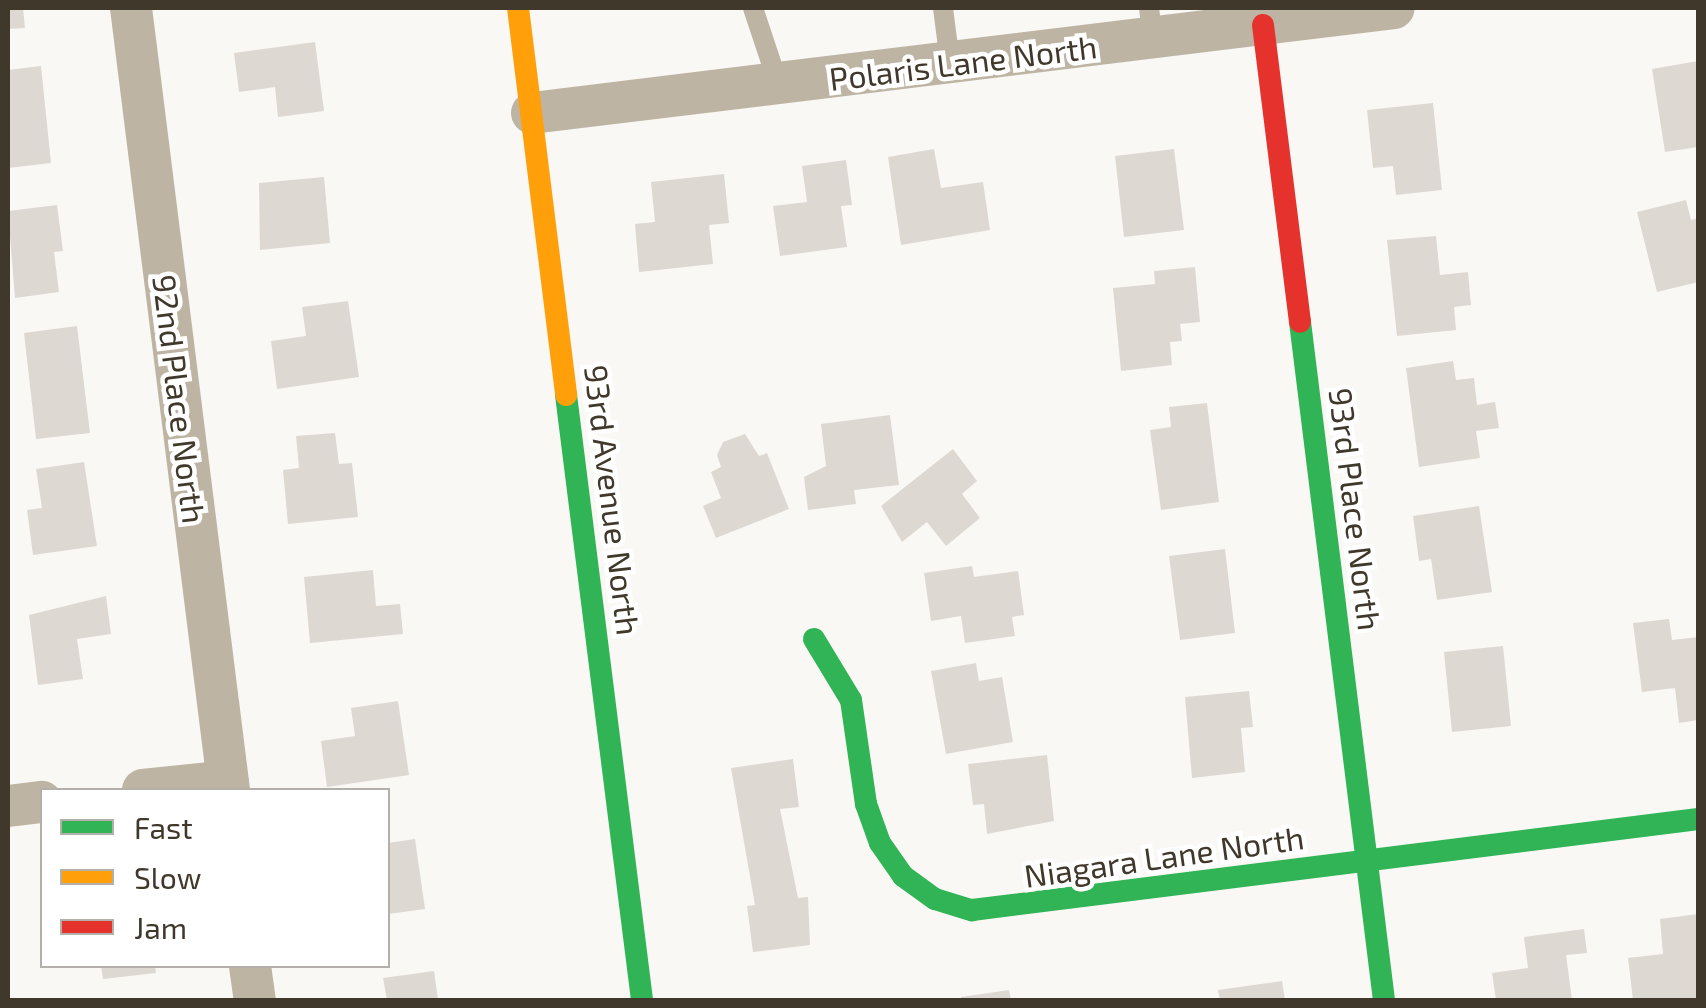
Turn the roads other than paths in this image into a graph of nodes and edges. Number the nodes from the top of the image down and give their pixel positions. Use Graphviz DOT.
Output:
graph roads {
  1 [pos="130,8"];
  2 [pos="518,8"];
  3 [pos="753,8"];
  4 [pos="943,8"];
  5 [pos="1367,9"];
  6 [pos="1151,24"];
  7 [pos="1263,26"];
  8 [pos="950,63"];
  9 [pos="778,83"];
  10 [pos="532,112"];
  11 [pos="814,639"];
  12 [pos="228,786"];
  13 [pos="186,788"];
  14 [pos="40,802"];
  15 [pos="8,806"];
  16 [pos="1698,819"];
  17 [pos="1368,862"];
  18 [pos="250,968"];
  19 [pos="255,1000"];
  20 [pos="642,1000"];
  21 [pos="1384,1000"];
  1 -- 12 [label="street, 92nd Place North"];
  2 -- 10 [label="street, 93rd Avenue North"];
  3 -- 9 [label="lane"];
  4 -- 8 [label="lane"];
  5 -- 7 [label="street, Polaris Lane North"];
  6 -- 7 [label="street, Polaris Lane North"];
  6 -- 8 [label="street, Polaris Lane North"];
  7 -- 17 [label="street, 93rd Place North"];
  8 -- 9 [label="street, Polaris Lane North"];
  9 -- 10 [label="street, Polaris Lane North"];
  10 -- 20 [label="street, 93rd Avenue North"];
  11 -- 17 [label="street, Niagara Lane North"];
  12 -- 13 [label="street"];
  14 -- 15 [label="street"];
  16 -- 17 [label="street, Niagara Lane North"];
  17 -- 21 [label="street, 93rd Place North"];
  18 -- 19 [label="street"];
}
